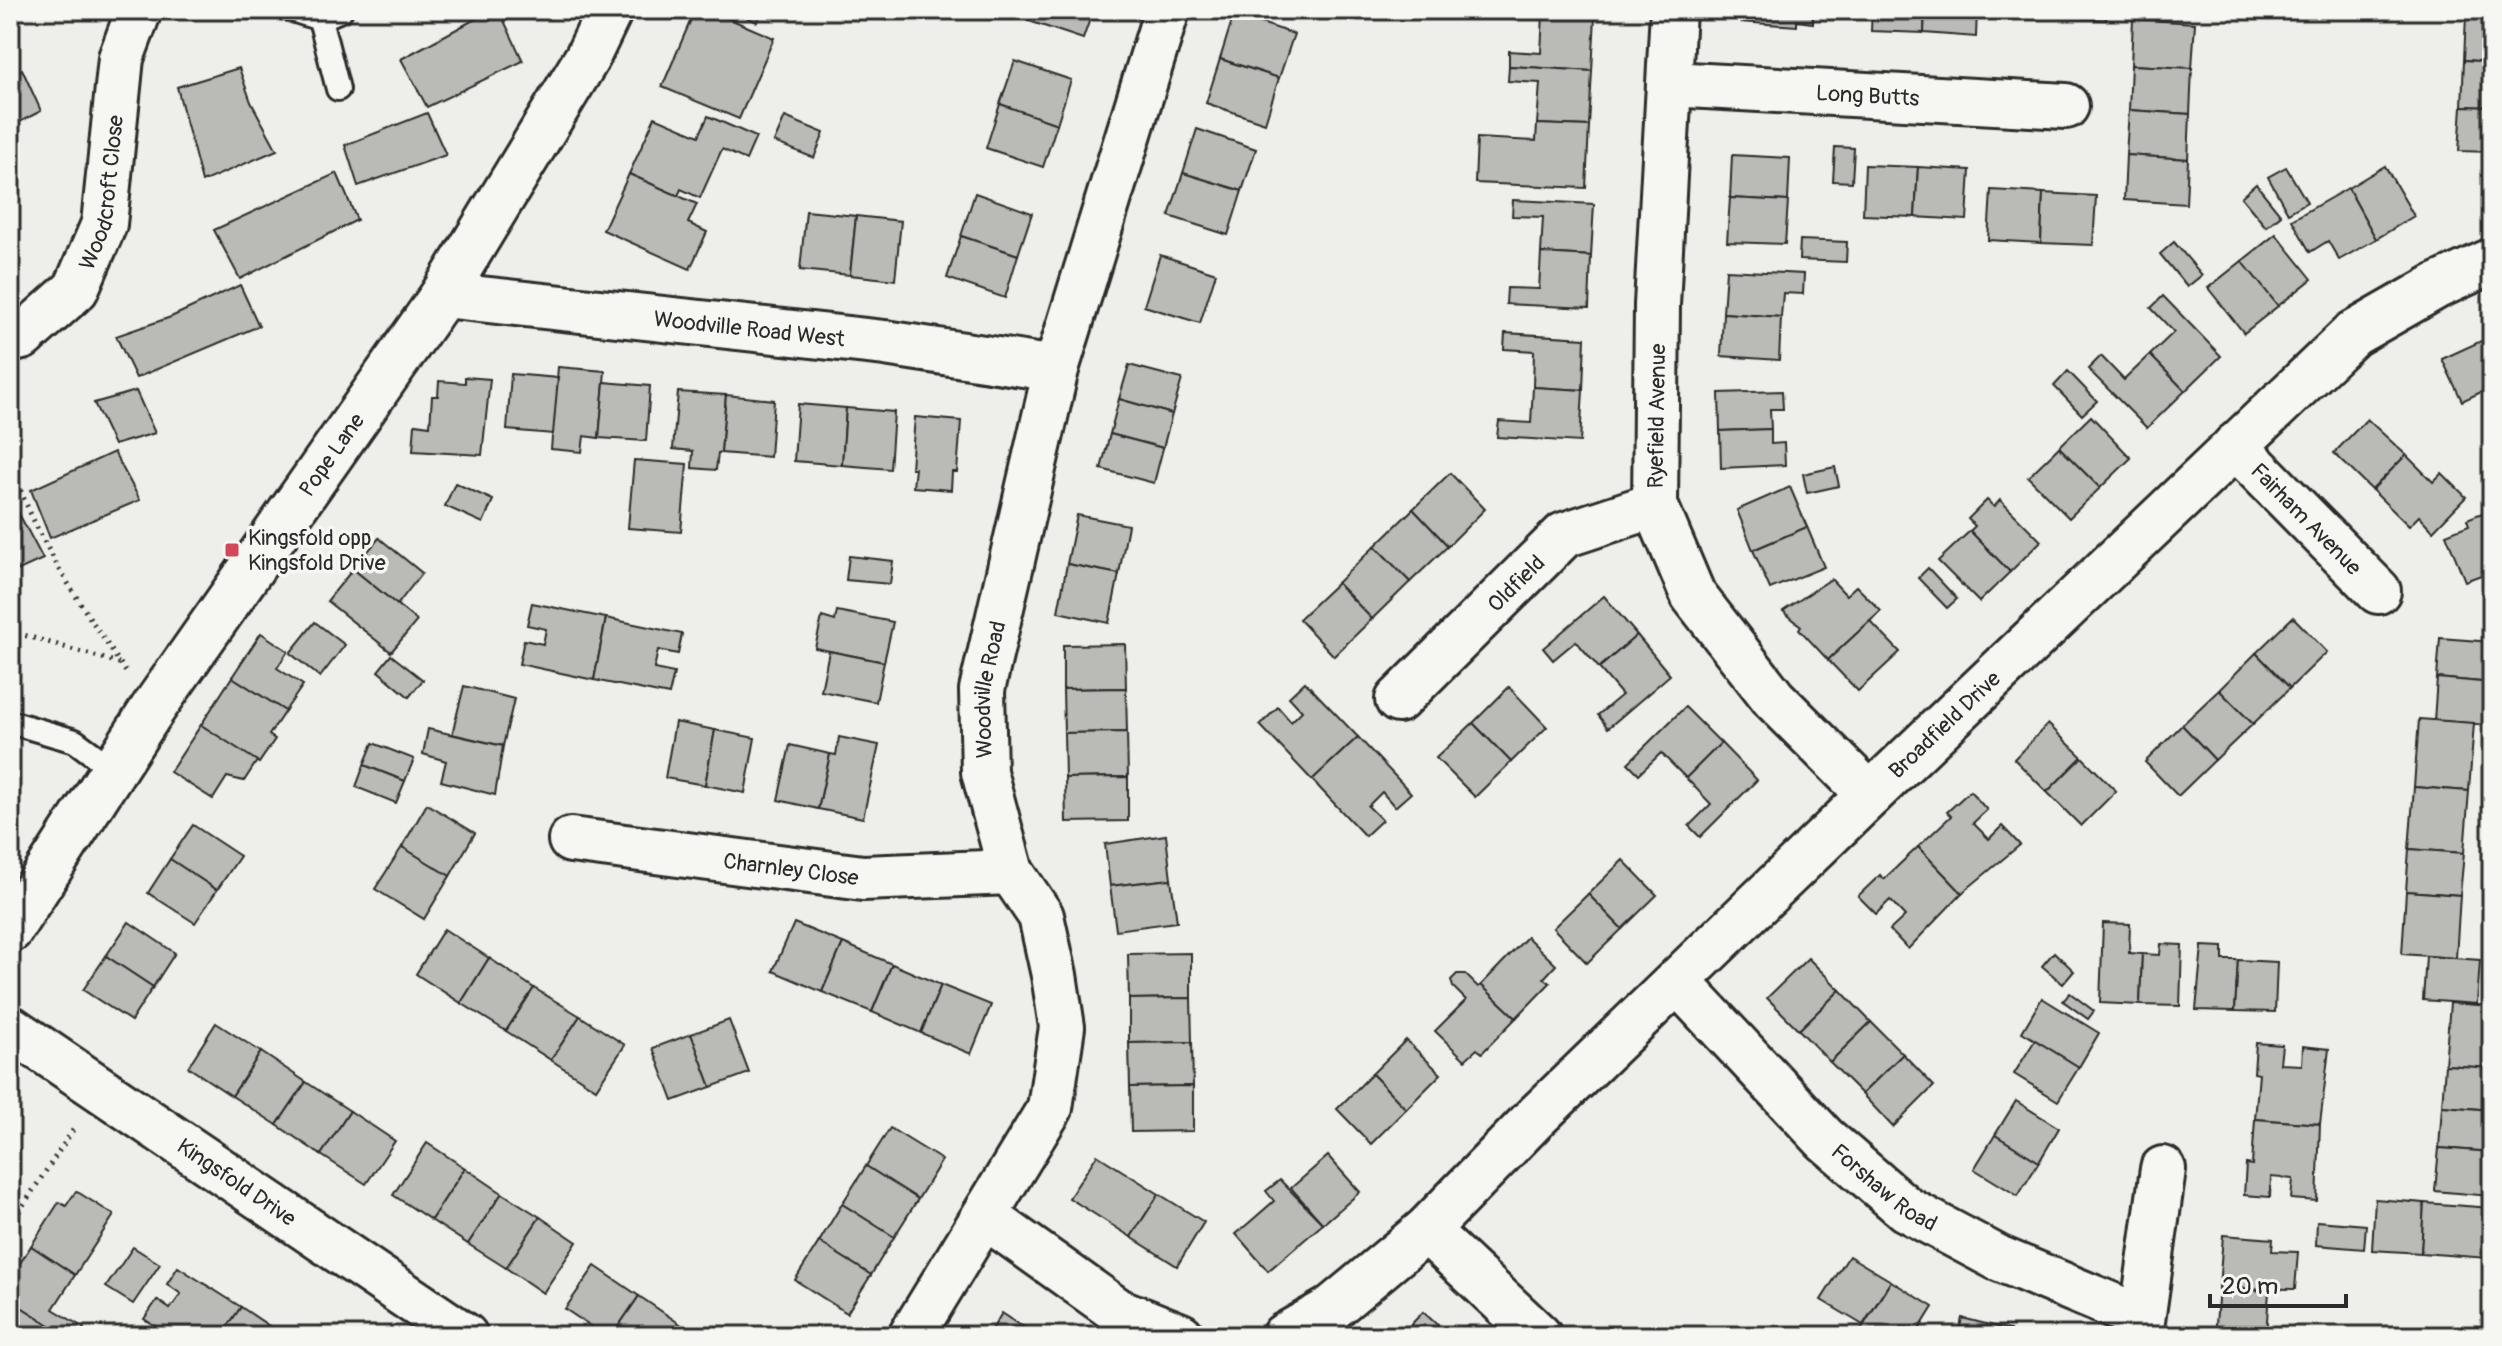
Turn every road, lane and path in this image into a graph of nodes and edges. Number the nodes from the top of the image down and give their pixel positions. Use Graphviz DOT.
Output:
graph roads {
  1 [pos="292,10"];
  2 [pos="610,10"];
  3 [pos="1167,10"];
  4 [pos="1673,10"];
  5 [pos="127,13"];
  6 [pos="330,14"];
  7 [pos="1670,84"];
  8 [pos="338,89"];
  9 [pos="2066,106"];
  10 [pos="2492,261"];
  11 [pos="443,295"];
  12 [pos="10,340"];
  13 [pos="1056,369"];
  14 [pos="2235,446"];
  15 [pos="10,460"];
  16 [pos="1655,505"];
  17 [pos="2378,591"];
  18 [pos="10,631"];
  19 [pos="120,663"];
  20 [pos="1398,700"];
  21 [pos="152,710"];
  22 [pos="10,722"];
  23 [pos="113,769"];
  24 [pos="1870,795"];
  25 [pos="571,840"];
  26 [pos="1011,872"];
  27 [pos="10,930"];
  28 [pos="1678,982"];
  29 [pos="10,1028"];
  30 [pos="100,1090"];
  31 [pos="2163,1169"];
  32 [pos="985,1216"];
  33 [pos="10,1225"];
  34 [pos="1426,1230"];
  35 [pos="2141,1327"];
  36 [pos="465,1336"];
  37 [pos="911,1336"];
  38 [pos="1181,1336"];
  39 [pos="1284,1336"];
  40 [pos="1539,1336"];
  1 -- 6 [label="lane"];
  2 -- 11 [label="street, Pope Lane"];
  3 -- 13 [label="street, Woodville Road"];
  4 -- 7 [label="street, Ryefield Avenue"];
  5 -- 12 [label="street, Woodcroft Close"];
  6 -- 8 [label="lane"];
  7 -- 9 [label="street, Long Butts"];
  7 -- 16 [label="street, Ryefield Avenue"];
  10 -- 14 [label="street, Broadfield Drive"];
  11 -- 13 [label="street, Woodville Road West"];
  11 -- 21 [label="street, Pope Lane"];
  13 -- 26 [label="street, Woodville Road"];
  14 -- 17 [label="street, Fairham Avenue"];
  14 -- 24 [label="street, Broadfield Drive"];
  15 -- 19 [label="path"];
  16 -- 20 [label="street, Oldfield"];
  16 -- 24 [label="street, Ryefield Avenue"];
  18 -- 19 [label="path"];
  19 -- 21 [label="path"];
  21 -- 23 [label="street, Pope Lane"];
  22 -- 23 [label="lane"];
  23 -- 27 [label="street, Pope Lane"];
  24 -- 28 [label="street, Broadfield Drive"];
  25 -- 26 [label="street, Charnley Close"];
  26 -- 32 [label="street, Woodville Road"];
  28 -- 34 [label="street, Broadfield Drive"];
  28 -- 35 [label="street, Forshaw Road"];
  29 -- 30 [label="street, Kingsfold Drive"];
  30 -- 33 [label="path"];
  30 -- 36 [label="street, Kingsfold Drive"];
  31 -- 35 [label="street"];
  32 -- 37 [label="street, Woodville Road"];
  32 -- 38 [label="street"];
  34 -- 39 [label="street, Broadfield Drive"];
  34 -- 40 [label="street"];
}
